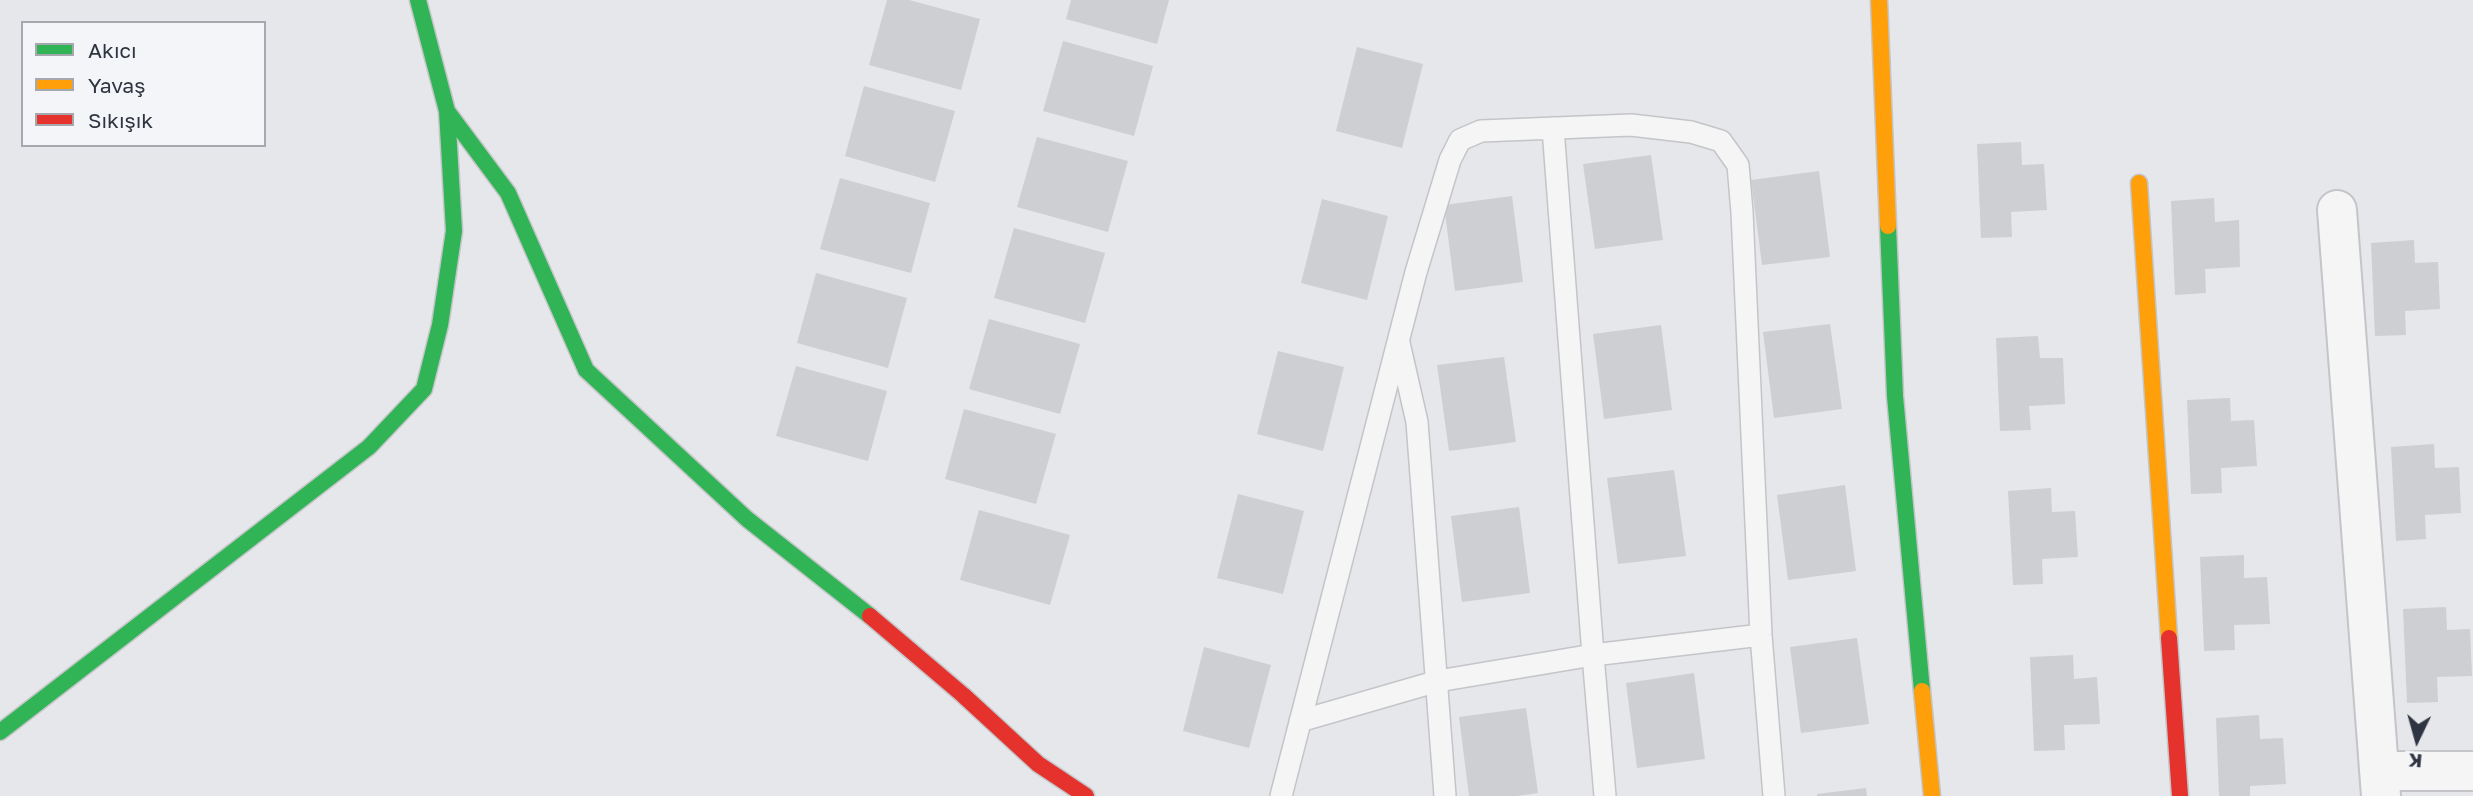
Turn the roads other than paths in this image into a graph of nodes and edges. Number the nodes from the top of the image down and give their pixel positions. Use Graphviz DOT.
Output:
graph roads {
  1 [pos="418,0"];
  2 [pos="1879,0"];
  3 [pos="447,111"];
  4 [pos="1553,128"];
  5 [pos="2138,183"];
  6 [pos="2337,210"];
  7 [pos="1398,340"];
  8 [pos="1761,635"];
  9 [pos="1592,655"];
  10 [pos="1438,681"];
  11 [pos="1300,721"];
  12 [pos="0,732"];
  13 [pos="2473,771"];
  14 [pos="2380,784"];
  15 [pos="1086,796"];
  16 [pos="1280,796"];
  17 [pos="1445,796"];
  18 [pos="1605,796"];
  19 [pos="1774,796"];
  20 [pos="1932,796"];
  21 [pos="2180,796"];
  1 -- 3 [label="street"];
  2 -- 20 [label="street"];
  3 -- 12 [label="street"];
  3 -- 15 [label="street"];
  4 -- 7 [label="lane"];
  4 -- 8 [label="lane"];
  4 -- 9 [label="lane"];
  5 -- 21 [label="street"];
  6 -- 14 [label="street"];
  7 -- 10 [label="lane"];
  7 -- 11 [label="lane"];
  8 -- 9 [label="lane"];
  8 -- 19 [label="lane"];
  9 -- 10 [label="lane"];
  9 -- 18 [label="lane"];
  10 -- 11 [label="lane"];
  10 -- 17 [label="lane"];
  11 -- 16 [label="lane"];
  13 -- 14 [label="street"];
}
